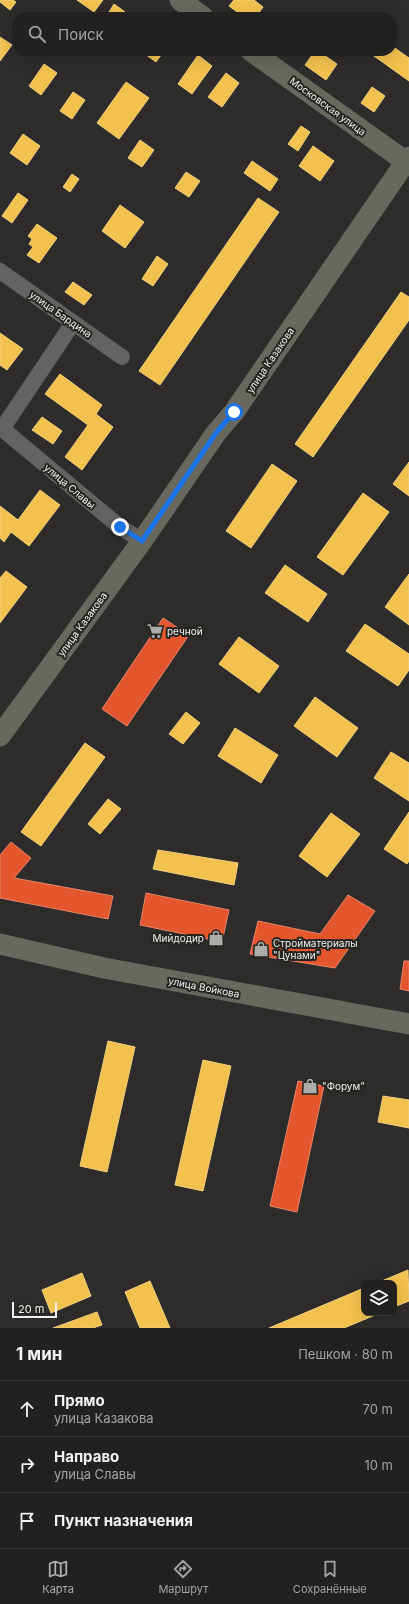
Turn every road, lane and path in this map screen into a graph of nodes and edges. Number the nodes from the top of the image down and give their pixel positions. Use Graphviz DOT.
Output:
graph roads {
  1 [pos="180,0"];
  2 [pos="196,12"];
  3 [pos="258,56"];
  4 [pos="407,159"];
  5 [pos="0,271"];
  6 [pos="73,322"];
  7 [pos="122,357"];
  8 [pos="1,428"];
  9 [pos="142,541"];
  10 [pos="0,736"];
  11 [pos="0,944"];
  12 [pos="409,1024"];
  1 -- 2 [label="main road"];
  3 -- 4 [label="main road, Московская улица"];
  4 -- 9 [label="main road, улица Казакова"];
  5 -- 6 [label="street, улица Бардина"];
  6 -- 7 [label="street, улица Бардина"];
  6 -- 8 [label="street"];
  8 -- 9 [label="street, улица Славы"];
  9 -- 10 [label="main road, улица Казакова"];
  11 -- 12 [label="main road, улица Войкова"];
}
